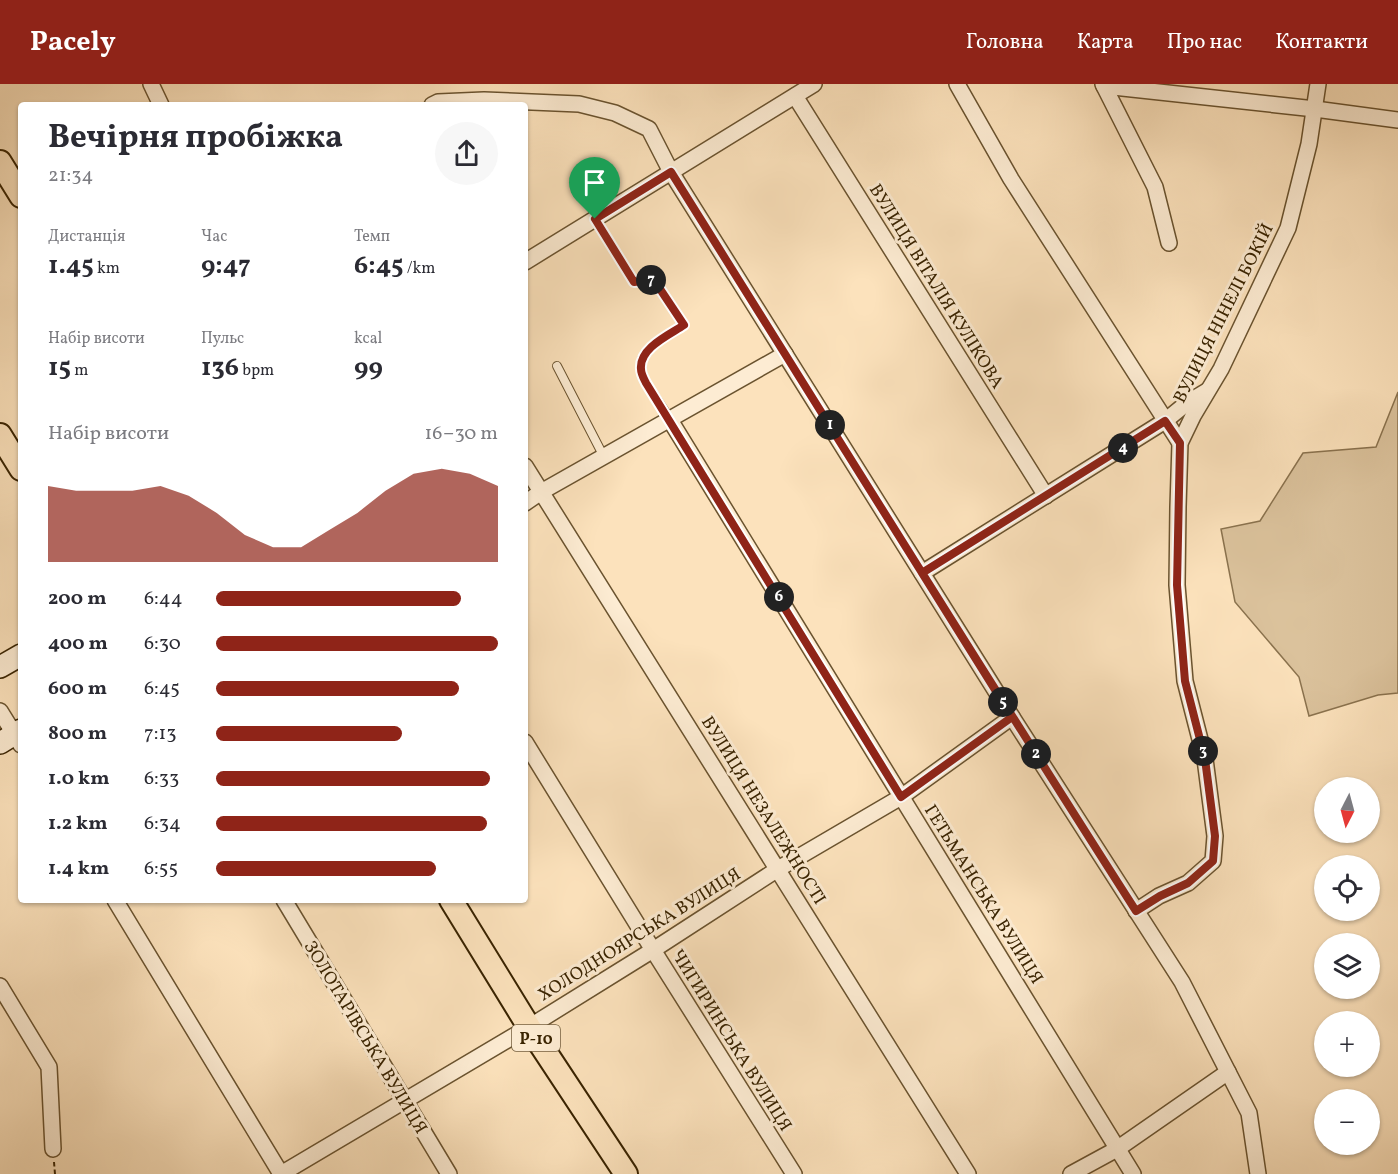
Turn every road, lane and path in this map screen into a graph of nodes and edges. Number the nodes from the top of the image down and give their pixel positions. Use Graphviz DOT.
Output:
graph roads {
  1 [pos="151,84"];
  2 [pos="814,84"];
  3 [pos="957,84"];
  4 [pos="1318,84"];
  5 [pos="1104,85"];
  6 [pos="795,96"];
  7 [pos="160,102"];
  8 [pos="438,102"];
  9 [pos="1315,109"];
  10 [pos="1398,120"];
  11 [pos="0,162"];
  12 [pos="671,172"];
  13 [pos="18,191"];
  14 [pos="595,219"];
  15 [pos="1169,243"];
  16 [pos="528,259"];
  17 [pos="785,354"];
  18 [pos="557,366"];
  19 [pos="1210,389"];
  20 [pos="670,420"];
  21 [pos="1165,421"];
  22 [pos="0,435"];
  23 [pos="1180,443"];
  24 [pos="604,457"];
  25 [pos="18,464"];
  26 [pos="528,471"];
  27 [pos="541,492"];
  28 [pos="1046,496"];
  29 [pos="528,501"];
  30 [pos="922,573"];
  31 [pos="18,657"];
  32 [pos="0,668"];
  33 [pos="0,711"];
  34 [pos="1012,717"];
  35 [pos="14,738"];
  36 [pos="528,747"];
  37 [pos="901,797"];
  38 [pos="778,869"];
  39 [pos="117,903"];
  40 [pos="286,903"];
  41 [pos="453,903"];
  42 [pos="1136,911"];
  43 [pos="653,950"];
  44 [pos="0,986"];
  45 [pos="529,1027"];
  46 [pos="1228,1072"];
  47 [pos="404,1100"];
  48 [pos="53,1149"];
  49 [pos="1117,1149"];
  50 [pos="281,1174"];
  51 [pos="449,1174"];
  52 [pos="626,1174"];
  53 [pos="794,1174"];
  54 [pos="968,1174"];
  55 [pos="1071,1174"];
  56 [pos="1133,1174"];
  57 [pos="1258,1174"];
  1 -- 7 [label="street"];
  2 -- 6 [label="street"];
  3 -- 21 [label="street"];
  4 -- 9 [label="street, ВУЛИЦЯ НІНЕЛІ БОКІЙ"];
  5 -- 9 [label="street"];
  5 -- 15 [label="street"];
  6 -- 12 [label="street"];
  6 -- 28 [label="street, ВУЛИЦЯ ВІТАЛІЯ КУЛІКОВА"];
  8 -- 12 [label="street"];
  9 -- 10 [label="street"];
  9 -- 19 [label="street, ВУЛИЦЯ НІНЕЛІ БОКІЙ"];
  11 -- 13 [label="main road"];
  12 -- 14 [label="street"];
  12 -- 17 [label="street"];
  14 -- 16 [label="street"];
  14 -- 20 [label="lane"];
  17 -- 20 [label="street"];
  17 -- 30 [label="street"];
  18 -- 24 [label="lane"];
  19 -- 21 [label="street"];
  19 -- 23 [label="street, ВУЛИЦЯ НІНЕЛІ БОКІЙ"];
  20 -- 24 [label="street"];
  20 -- 37 [label="street, ГЕТЬМАНСЬКА ВУЛИЦЯ"];
  21 -- 23 [label="street"];
  21 -- 28 [label="street"];
  22 -- 25 [label="main road"];
  23 -- 42 [label="street, ВУЛИЦЯ НІНЕЛІ БОКІЙ"];
  24 -- 27 [label="street"];
  26 -- 27 [label="street, ВУЛИЦЯ НЕЗАЛЕЖНОСТІ"];
  27 -- 29 [label="street"];
  27 -- 38 [label="street, ВУЛИЦЯ НЕЗАЛЕЖНОСТІ"];
  28 -- 30 [label="street"];
  30 -- 34 [label="street"];
  31 -- 32 [label="main road"];
  33 -- 35 [label="street"];
  34 -- 37 [label="street, ХОЛОДНОЯРСЬКА ВУЛИЦЯ"];
  34 -- 42 [label="street"];
  36 -- 43 [label="street, ЧИГИРИНСЬКА ВУЛИЦЯ"];
  37 -- 38 [label="street, ХОЛОДНОЯРСЬКА ВУЛИЦЯ"];
  37 -- 49 [label="street, ГЕТЬМАНСЬКА ВУЛИЦЯ"];
  38 -- 43 [label="street, ХОЛОДНОЯРСЬКА ВУЛИЦЯ"];
  38 -- 54 [label="street, ВУЛИЦЯ НЕЗАЛЕЖНОСТІ"];
  39 -- 50 [label="street"];
  40 -- 47 [label="street, ЗОЛОТАРІВСЬКА ВУЛИЦЯ"];
  41 -- 45 [label="main road, Р-10"];
  42 -- 46 [label="street"];
  43 -- 45 [label="street, ХОЛОДНОЯРСЬКА ВУЛИЦЯ"];
  43 -- 53 [label="street, ЧИГИРИНСЬКА ВУЛИЦЯ"];
  44 -- 48 [label="street"];
  45 -- 47 [label="street, ХОЛОДНОЯРСЬКА ВУЛИЦЯ"];
  45 -- 52 [label="main road, Р-10"];
  46 -- 49 [label="street"];
  46 -- 57 [label="street"];
  47 -- 50 [label="street, ХОЛОДНОЯРСЬКА ВУЛИЦЯ"];
  47 -- 51 [label="street, ЗОЛОТАРІВСЬКА ВУЛИЦЯ"];
  49 -- 55 [label="street"];
  49 -- 56 [label="street, ГЕТЬМАНСЬКА ВУЛИЦЯ"];
}
